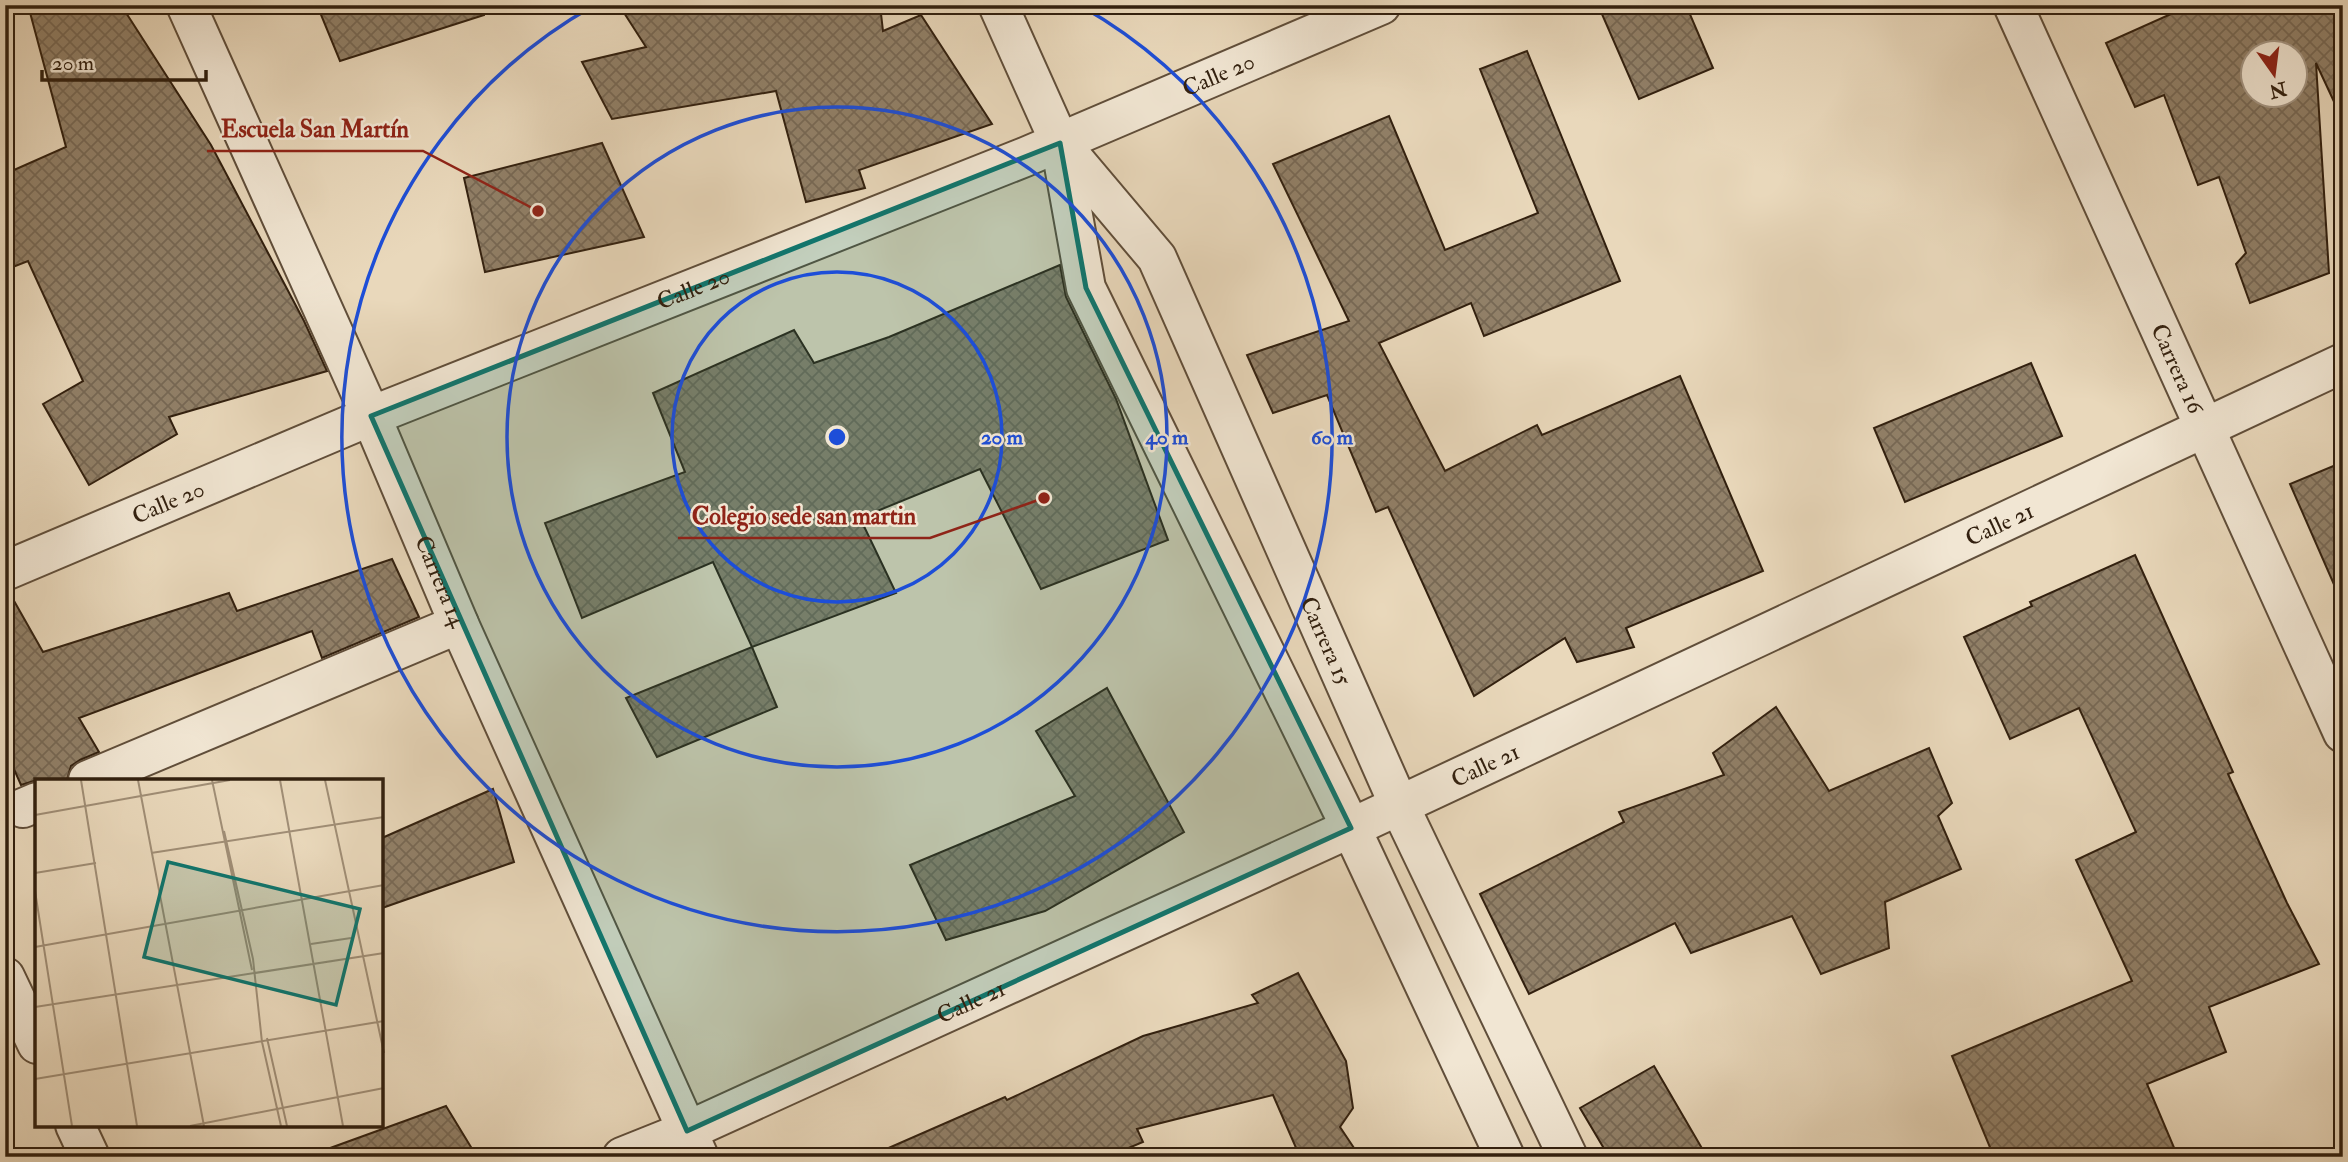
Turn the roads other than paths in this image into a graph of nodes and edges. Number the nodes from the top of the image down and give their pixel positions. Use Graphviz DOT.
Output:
graph roads {
  1 [pos="186,5"];
  2 [pos="998,5"];
  3 [pos="1381,5"];
  4 [pos="2013,5"];
  5 [pos="1060,143"];
  6 [pos="2343,363"];
  7 [pos="371,416"];
  8 [pos="2204,427"];
  9 [pos="5,570"];
  10 [pos="458,624"];
  11 [pos="2343,733"];
  12 [pos="90,779"];
  13 [pos="1399,805"];
  14 [pos="1351,828"];
  15 [pos="5,977"];
  16 [pos="35,1040"];
  17 [pos="76,1127"];
  18 [pos="693,1144"];
  19 [pos="90,1157"];
  20 [pos="622,1157"];
  21 [pos="1505,1157"];
  22 [pos="1568,1157"];
  1 -- 7 [label="street, Carrera 14"];
  2 -- 5 [label="street, Carrera 15"];
  3 -- 5 [label="street, Calle 20"];
  4 -- 8 [label="street, Carrera 16"];
  5 -- 7 [label="street, Calle 20"];
  5 -- 13 [label="street, Carrera 15"];
  5 -- 14 [label="street, Carrera 15"];
  6 -- 8 [label="street, Calle 21"];
  7 -- 9 [label="street, Calle 20"];
  7 -- 10 [label="street, Carrera 14"];
  8 -- 11 [label="street, Carrera 16"];
  8 -- 13 [label="street, Calle 21"];
  10 -- 12 [label="street"];
  10 -- 18 [label="street, Carrera 14"];
  13 -- 14 [label="street, Calle 21"];
  13 -- 22 [label="street, Carrera 15"];
  14 -- 18 [label="street, Calle 21"];
  14 -- 21 [label="street, Carrera 15"];
  15 -- 16 [label="street"];
  17 -- 19 [label="street"];
  18 -- 20 [label="street, Calle 21"];
}
